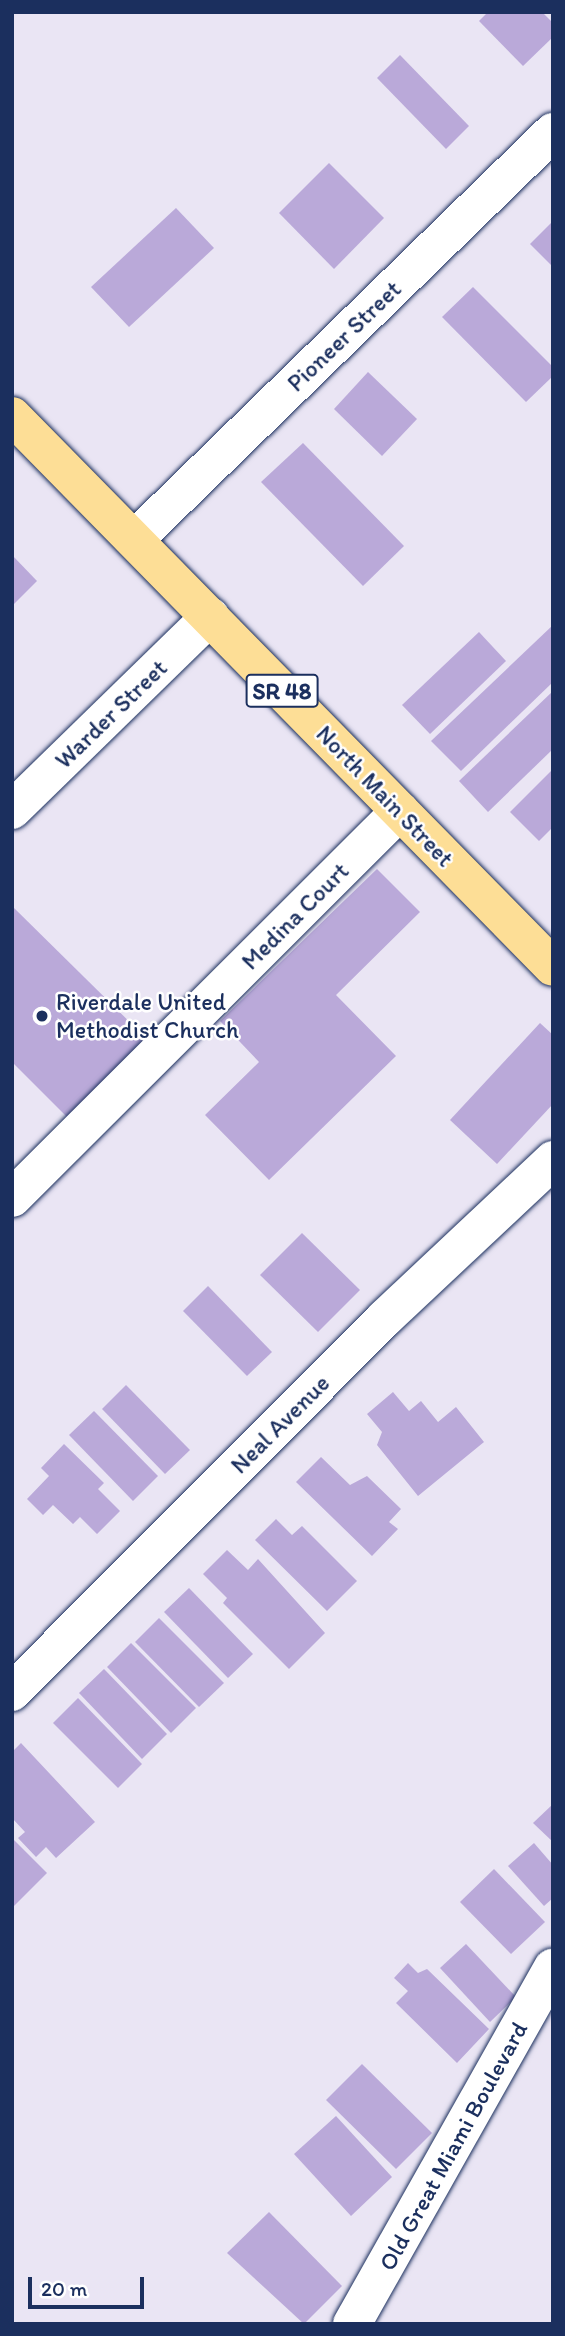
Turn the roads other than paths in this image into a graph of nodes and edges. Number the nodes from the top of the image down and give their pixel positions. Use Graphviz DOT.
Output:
graph roads {
  1 [pos="553,132"];
  2 [pos="12,416"];
  3 [pos="134,540"];
  4 [pos="210,617"];
  5 [pos="12,810"];
  6 [pos="400,811"];
  7 [pos="553,967"];
  8 [pos="553,1160"];
  9 [pos="12,1198"];
  10 [pos="12,1692"];
  11 [pos="553,1968"];
  12 [pos="352,2324"];
  1 -- 3 [label="street, Pioneer Street"];
  2 -- 3 [label="main road, North Main Street / SR 48"];
  3 -- 4 [label="main road, North Main Street / SR 48"];
  4 -- 5 [label="street, Warder Street"];
  4 -- 6 [label="main road, North Main Street / SR 48"];
  6 -- 7 [label="main road, North Main Street / SR 48"];
  6 -- 9 [label="street, Medina Court"];
  8 -- 10 [label="street, Neal Avenue"];
  11 -- 12 [label="street, Old Great Miami Boulevard"];
}
